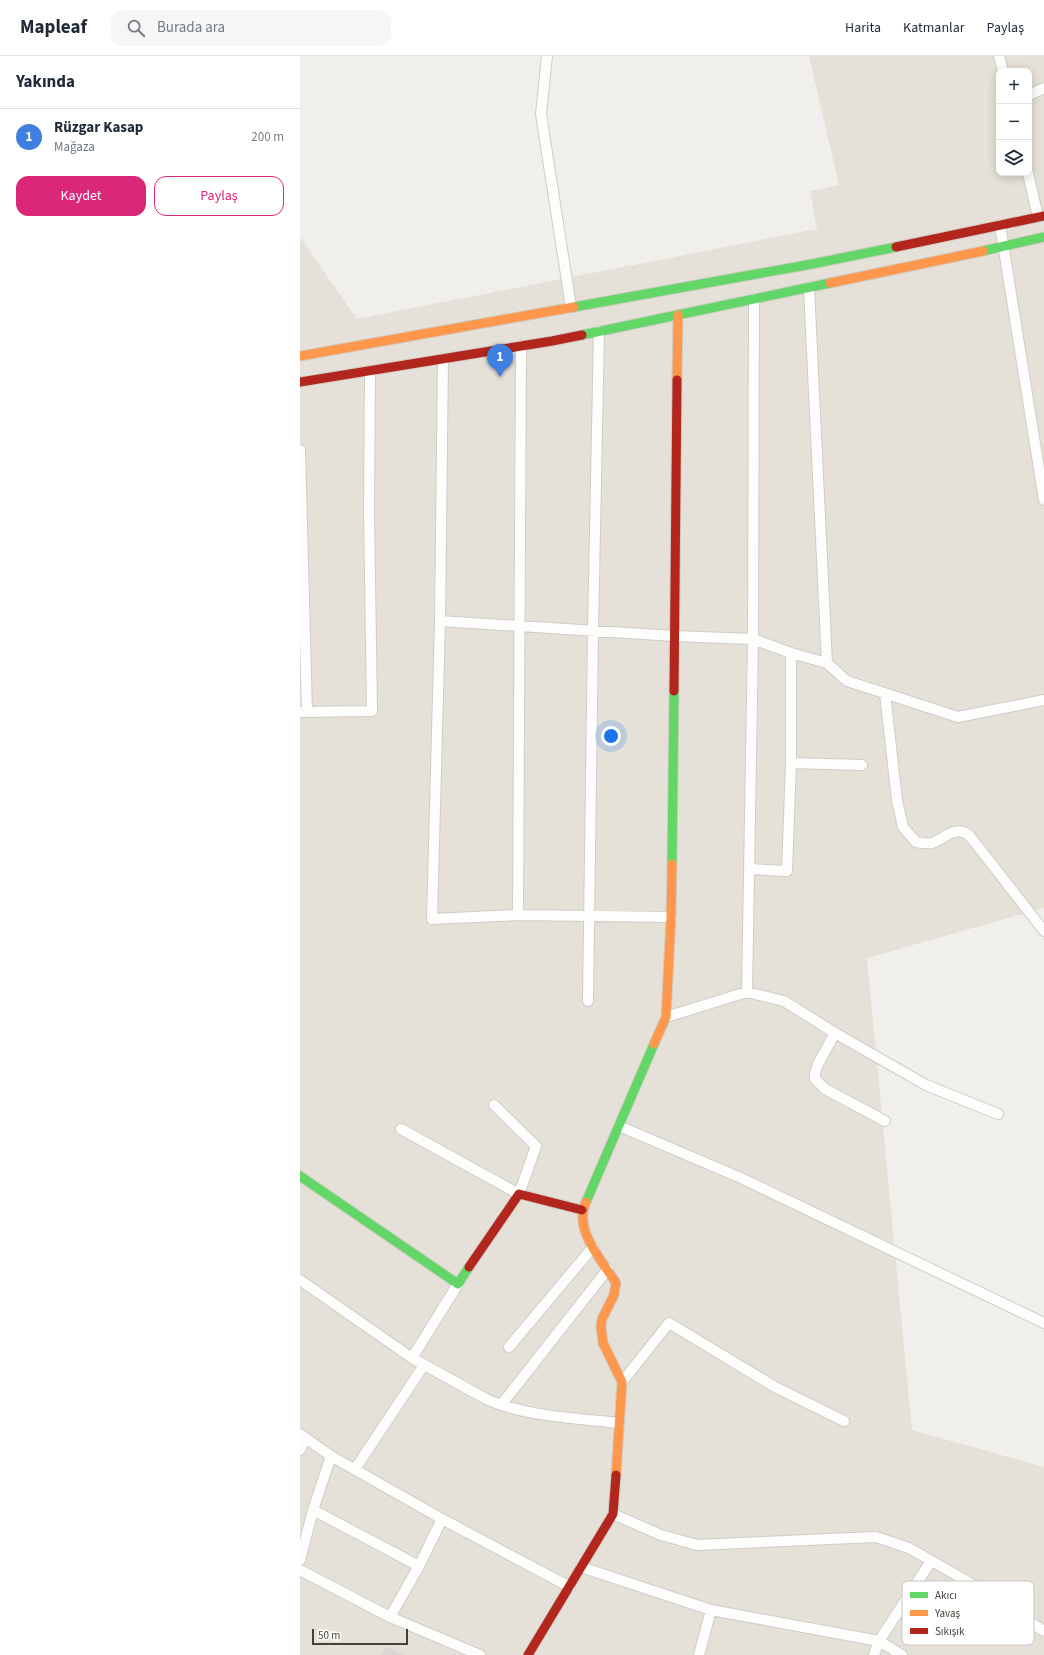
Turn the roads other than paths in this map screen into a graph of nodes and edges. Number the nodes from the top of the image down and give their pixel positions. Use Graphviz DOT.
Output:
graph roads {
  1 [pos="547,56"];
  2 [pos="999,56"];
  3 [pos="1002,68"];
  4 [pos="1044,88"];
  5 [pos="1032,94"];
  6 [pos="1029,176"];
  7 [pos="1041,217"];
  8 [pos="1000,225"];
  9 [pos="1044,237"];
  10 [pos="1002,247"];
  11 [pos="809,288"];
  12 [pos="754,299"];
  13 [pos="572,307"];
  14 [pos="678,315"];
  15 [pos="599,331"];
  16 [pos="521,346"];
  17 [pos="300,356"];
  18 [pos="443,359"];
  19 [pos="370,371"];
  20 [pos="300,382"];
  21 [pos="300,450"];
  22 [pos="1044,500"];
  23 [pos="440,621"];
  24 [pos="520,626"];
  25 [pos="593,630"];
  26 [pos="674,636"];
  27 [pos="753,639"];
  28 [pos="791,653"];
  29 [pos="827,663"];
  30 [pos="885,694"];
  31 [pos="1044,700"];
  32 [pos="304,712"];
  33 [pos="791,763"];
  34 [pos="862,765"];
  35 [pos="750,869"];
  36 [pos="518,915"];
  37 [pos="590,917"];
  38 [pos="672,917"];
  39 [pos="1044,931"];
  40 [pos="747,992"];
  41 [pos="588,1001"];
  42 [pos="666,1017"];
  43 [pos="835,1033"];
  44 [pos="494,1105"];
  45 [pos="998,1114"];
  46 [pos="885,1121"];
  47 [pos="619,1126"];
  48 [pos="401,1129"];
  49 [pos="300,1176"];
  50 [pos="519,1194"];
  51 [pos="582,1210"];
  52 [pos="593,1247"];
  53 [pos="608,1269"];
  54 [pos="300,1280"];
  55 [pos="458,1284"];
  56 [pos="1044,1323"];
  57 [pos="508,1347"];
  58 [pos="412,1358"];
  59 [pos="424,1364"];
  60 [pos="622,1382"];
  61 [pos="501,1406"];
  62 [pos="844,1420"];
  63 [pos="620,1424"];
  64 [pos="303,1436"];
  65 [pos="300,1450"];
  66 [pos="331,1456"];
  67 [pos="355,1469"];
  68 [pos="313,1510"];
  69 [pos="613,1514"];
  70 [pos="442,1519"];
  71 [pos="300,1560"];
  72 [pos="931,1561"];
  73 [pos="419,1566"];
  74 [pos="581,1567"];
  75 [pos="300,1570"];
  76 [pos="918,1581"];
  77 [pos="967,1581"];
  78 [pos="570,1587"];
  79 [pos="902,1606"];
  80 [pos="711,1610"];
  81 [pos="390,1617"];
  82 [pos="1034,1625"];
  83 [pos="1044,1631"];
  84 [pos="879,1641"];
  85 [pos="480,1655"];
  86 [pos="528,1655"];
  87 [pos="699,1655"];
  88 [pos="874,1655"];
  89 [pos="902,1655"];
  1 -- 13 [label="street"];
  2 -- 3 [label="street"];
  4 -- 5 [label="street"];
  6 -- 7 [label="street"];
  7 -- 8 [label="street"];
  8 -- 10 [label="street"];
  8 -- 13 [label="street"];
  9 -- 10 [label="street"];
  10 -- 11 [label="street"];
  10 -- 22 [label="street"];
  11 -- 12 [label="street"];
  11 -- 29 [label="street"];
  12 -- 14 [label="street"];
  12 -- 27 [label="street"];
  13 -- 17 [label="street"];
  14 -- 15 [label="street"];
  14 -- 26 [label="street"];
  15 -- 16 [label="street"];
  15 -- 25 [label="street"];
  16 -- 18 [label="street"];
  16 -- 24 [label="street"];
  18 -- 19 [label="street"];
  18 -- 23 [label="street"];
  19 -- 20 [label="street"];
  19 -- 32 [label="street"];
  21 -- 32 [label="street"];
  23 -- 24 [label="street"];
  23 -- 36 [label="street"];
  24 -- 25 [label="street"];
  24 -- 36 [label="street"];
  25 -- 26 [label="street"];
  25 -- 37 [label="street"];
  26 -- 27 [label="street"];
  26 -- 38 [label="street"];
  27 -- 28 [label="street"];
  27 -- 35 [label="street"];
  28 -- 29 [label="street"];
  28 -- 33 [label="street"];
  29 -- 30 [label="street"];
  30 -- 31 [label="street"];
  30 -- 39 [label="street"];
  33 -- 34 [label="street"];
  33 -- 35 [label="street"];
  35 -- 40 [label="street"];
  36 -- 37 [label="street"];
  37 -- 38 [label="street"];
  37 -- 41 [label="street"];
  38 -- 42 [label="street"];
  40 -- 42 [label="street"];
  40 -- 43 [label="street"];
  42 -- 47 [label="street"];
  43 -- 45 [label="street"];
  43 -- 46 [label="street"];
  44 -- 50 [label="street"];
  47 -- 51 [label="street"];
  47 -- 56 [label="street"];
  48 -- 50 [label="street"];
  49 -- 55 [label="street"];
  50 -- 51 [label="street"];
  50 -- 55 [label="street"];
  51 -- 52 [label="street"];
  52 -- 53 [label="street"];
  52 -- 57 [label="street"];
  53 -- 60 [label="street"];
  53 -- 61 [label="street"];
  54 -- 58 [label="street"];
  55 -- 58 [label="street"];
  58 -- 59 [label="street"];
  59 -- 61 [label="street"];
  59 -- 67 [label="street"];
  60 -- 62 [label="street"];
  60 -- 63 [label="street"];
  61 -- 63 [label="street"];
  63 -- 69 [label="street"];
  64 -- 65 [label="street"];
  64 -- 66 [label="street"];
  66 -- 67 [label="street"];
  66 -- 68 [label="street"];
  67 -- 70 [label="street"];
  68 -- 71 [label="street"];
  68 -- 73 [label="street"];
  69 -- 72 [label="street"];
  69 -- 74 [label="street"];
  70 -- 73 [label="street"];
  70 -- 78 [label="street"];
  72 -- 76 [label="street"];
  72 -- 77 [label="street"];
  73 -- 81 [label="street"];
  74 -- 78 [label="street"];
  74 -- 80 [label="street"];
  75 -- 81 [label="street"];
  78 -- 86 [label="street"];
  79 -- 84 [label="street"];
  80 -- 84 [label="street"];
  80 -- 87 [label="street"];
  81 -- 85 [label="street"];
  82 -- 83 [label="street"];
  84 -- 88 [label="street"];
  84 -- 89 [label="street"];
}
